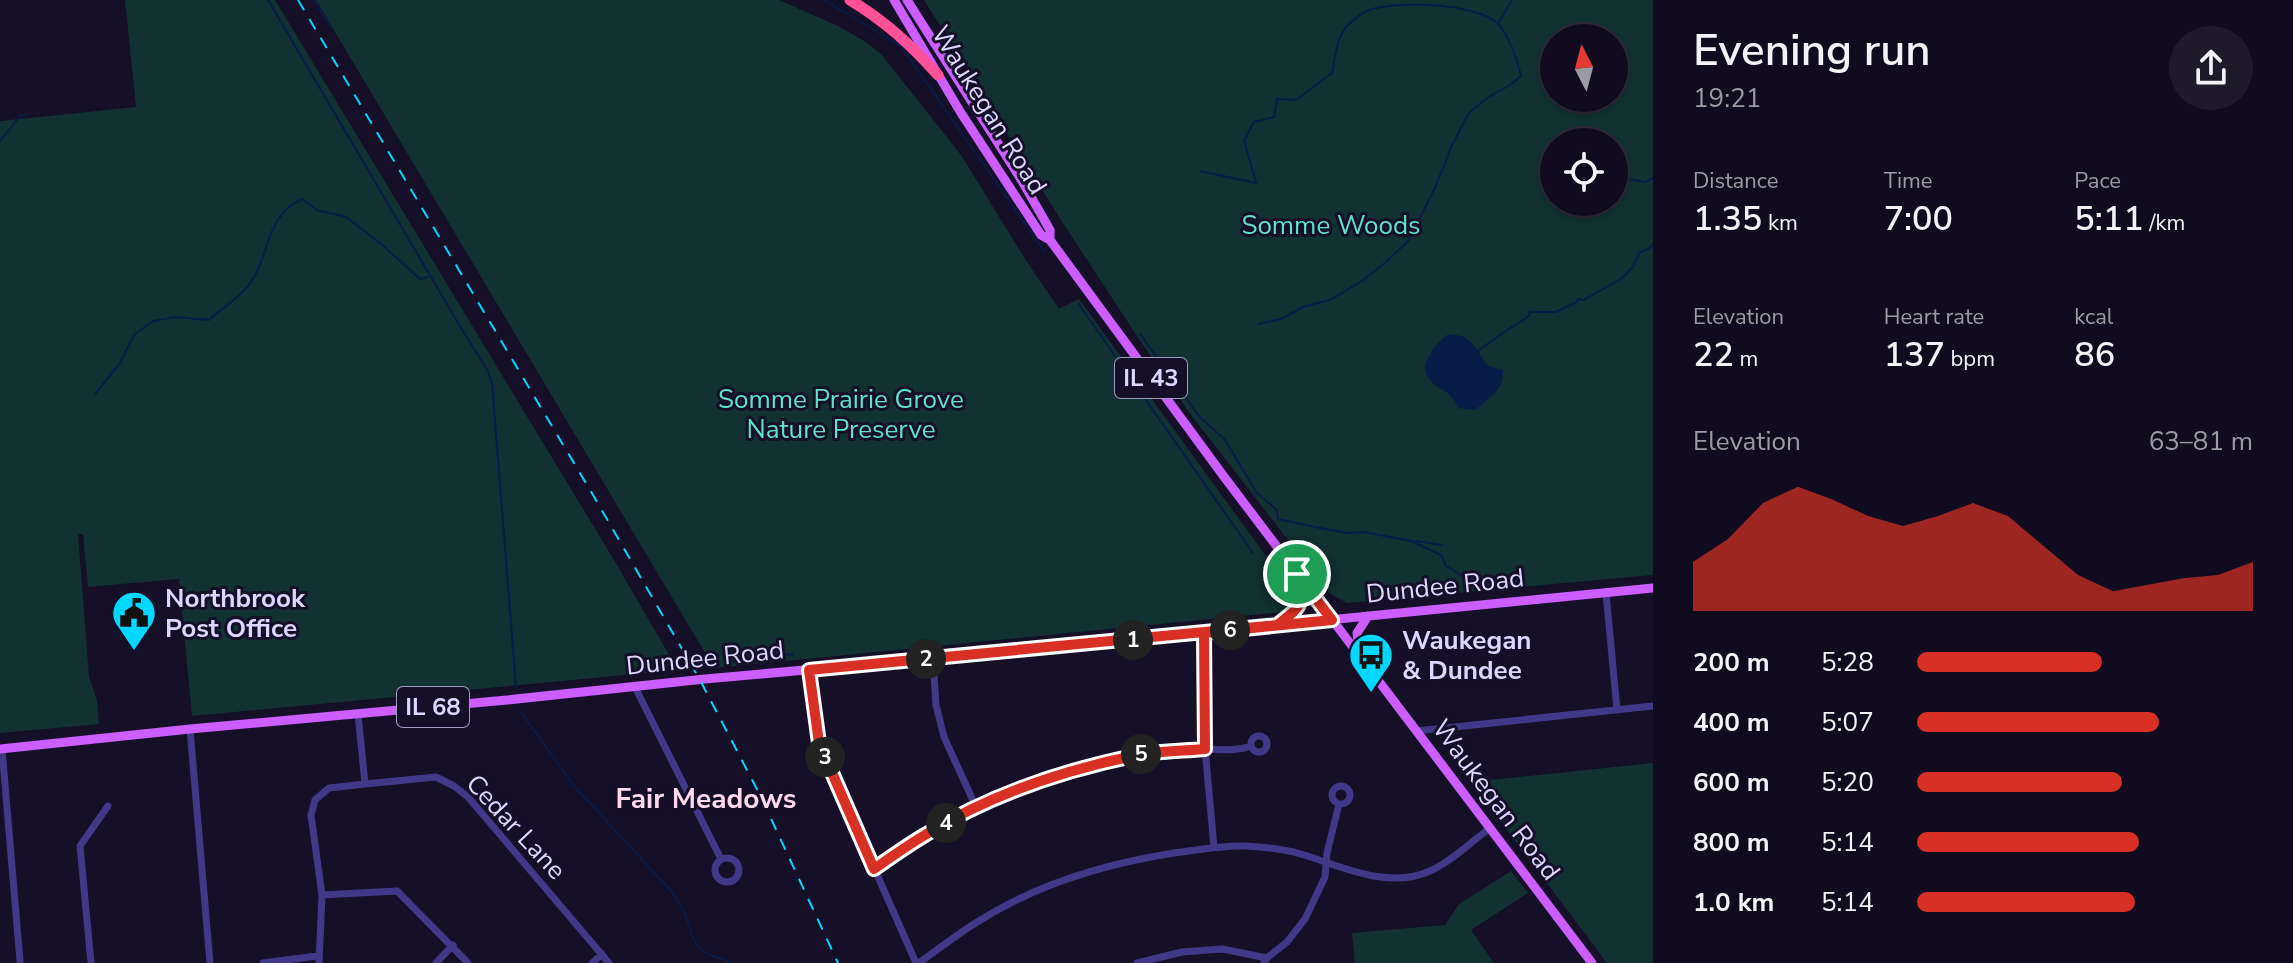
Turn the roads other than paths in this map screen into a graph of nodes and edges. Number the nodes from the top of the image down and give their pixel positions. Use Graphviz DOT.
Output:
graph roads {
  1 [pos="850,0"];
  2 [pos="894,0"];
  3 [pos="907,0"];
  4 [pos="938,75"];
  5 [pos="1050,240"];
  6 [pos="1297,574"];
  7 [pos="1653,588"];
  8 [pos="1606,593"];
  9 [pos="1368,616"];
  10 [pos="1332,620"];
  11 [pos="1277,625"];
  12 [pos="1204,633"];
  13 [pos="1360,657"];
  14 [pos="933,659"];
  15 [pos="809,670"];
  16 [pos="635,687"];
  17 [pos="1653,706"];
  18 [pos="1617,710"];
  19 [pos="358,714"];
  20 [pos="190,729"];
  21 [pos="1416,731"];
  22 [pos="1251,746"];
  23 [pos="1,749"];
  24 [pos="1205,749"];
  25 [pos="365,784"];
  26 [pos="1339,804"];
  27 [pos="108,806"];
  28 [pos="976,807"];
  29 [pos="1490,828"];
  30 [pos="1214,847"];
  31 [pos="721,859"];
  32 [pos="1326,864"];
  33 [pos="874,869"];
  34 [pos="322,895"];
  35 [pos="453,945"];
  36 [pos="602,954"];
  37 [pos="318,959"];
  38 [pos="1266,960"];
  39 [pos="20,961"];
  40 [pos="91,963"];
  41 [pos="210,963"];
  42 [pos="263,963"];
  43 [pos="436,963"];
  44 [pos="468,963"];
  45 [pos="592,963"];
  46 [pos="609,963"];
  47 [pos="918,963"];
  48 [pos="1137,963"];
  49 [pos="1592,963"];
  1 -- 4 [label="highway"];
  2 -- 4 [label="main road, Waukegan Road / IL 43"];
  3 -- 5 [label="main road, Waukegan Road / IL 43"];
  4 -- 5 [label="main road, Waukegan Road / IL 43"];
  5 -- 6 [label="main road, Waukegan Road / IL 43"];
  6 -- 10 [label="main road, Waukegan Road / IL 43"];
  6 -- 11 [label="main road"];
  7 -- 8 [label="main road, Dundee Road / IL 68"];
  8 -- 9 [label="main road, Dundee Road / IL 68"];
  8 -- 18 [label="street"];
  9 -- 10 [label="main road, Dundee Road / IL 68"];
  9 -- 13 [label="main road"];
  10 -- 11 [label="main road, Dundee Road / IL 68"];
  10 -- 13 [label="main road, Waukegan Road / IL 43"];
  11 -- 12 [label="main road, Dundee Road / IL 68"];
  12 -- 14 [label="main road, Dundee Road / IL 68"];
  12 -- 24 [label="street"];
  13 -- 21 [label="main road, Waukegan Road / IL 43"];
  14 -- 15 [label="main road, Dundee Road / IL 68"];
  14 -- 28 [label="street"];
  15 -- 16 [label="main road, Dundee Road / IL 68"];
  15 -- 33 [label="street"];
  16 -- 19 [label="main road, Dundee Road / IL 68"];
  16 -- 31 [label="street"];
  17 -- 18 [label="street"];
  18 -- 21 [label="street"];
  19 -- 20 [label="main road, Dundee Road / IL 68"];
  19 -- 25 [label="street"];
  20 -- 23 [label="main road, Dundee Road / IL 68"];
  20 -- 41 [label="street"];
  21 -- 29 [label="main road, Waukegan Road / IL 43"];
  22 -- 24 [label="street"];
  23 -- 39 [label="street"];
  24 -- 28 [label="street"];
  24 -- 30 [label="street"];
  25 -- 34 [label="street, Cedar Lane"];
  25 -- 36 [label="street, Cedar Lane"];
  26 -- 32 [label="street"];
  27 -- 40 [label="street"];
  28 -- 33 [label="street"];
  29 -- 32 [label="street"];
  29 -- 49 [label="main road, Waukegan Road / IL 43"];
  30 -- 32 [label="street"];
  30 -- 47 [label="street"];
  32 -- 38 [label="street"];
  33 -- 47 [label="street"];
  34 -- 35 [label="street"];
  34 -- 37 [label="street"];
  35 -- 43 [label="street"];
  35 -- 44 [label="street"];
  36 -- 45 [label="street"];
  36 -- 46 [label="street, Cedar Lane"];
  37 -- 42 [label="street"];
  38 -- 48 [label="street"];
}
